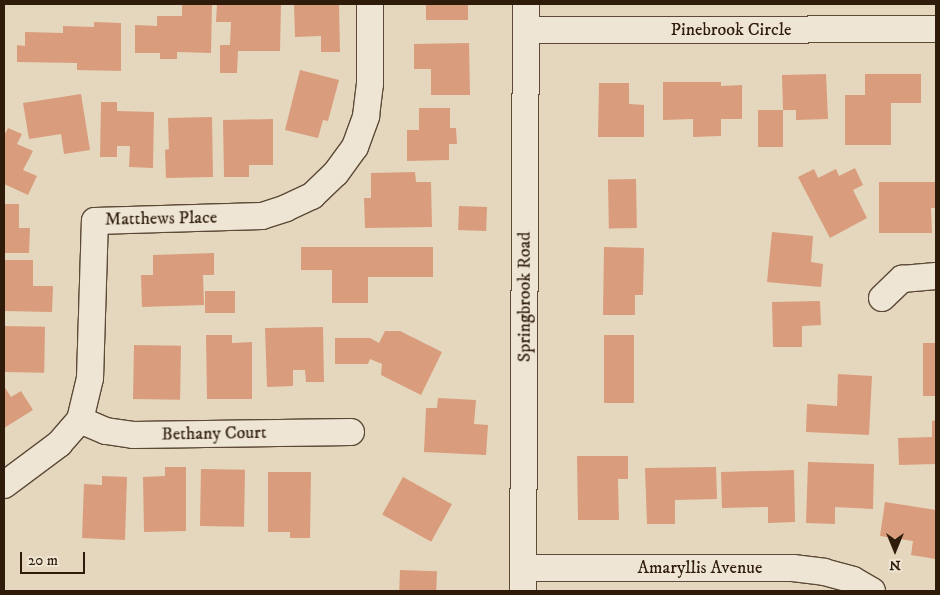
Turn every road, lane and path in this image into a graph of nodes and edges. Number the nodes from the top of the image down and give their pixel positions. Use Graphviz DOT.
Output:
graph roads {
  1 [pos="370,4"];
  2 [pos="526,4"];
  3 [pos="526,30"];
  4 [pos="936,30"];
  5 [pos="936,276"];
  6 [pos="882,298"];
  7 [pos="80,420"];
  8 [pos="351,432"];
  9 [pos="4,485"];
  10 [pos="524,580"];
  11 [pos="872,591"];
  1 -- 7 [label="street, Matthews Place"];
  2 -- 3 [label="street, Springbrook Road"];
  3 -- 4 [label="street, Pinebrook Circle"];
  3 -- 10 [label="street, Springbrook Road"];
  5 -- 6 [label="street"];
  7 -- 8 [label="street, Bethany Court"];
  7 -- 9 [label="street, Matthews Place"];
  10 -- 11 [label="street, Amaryllis Avenue"];
}
